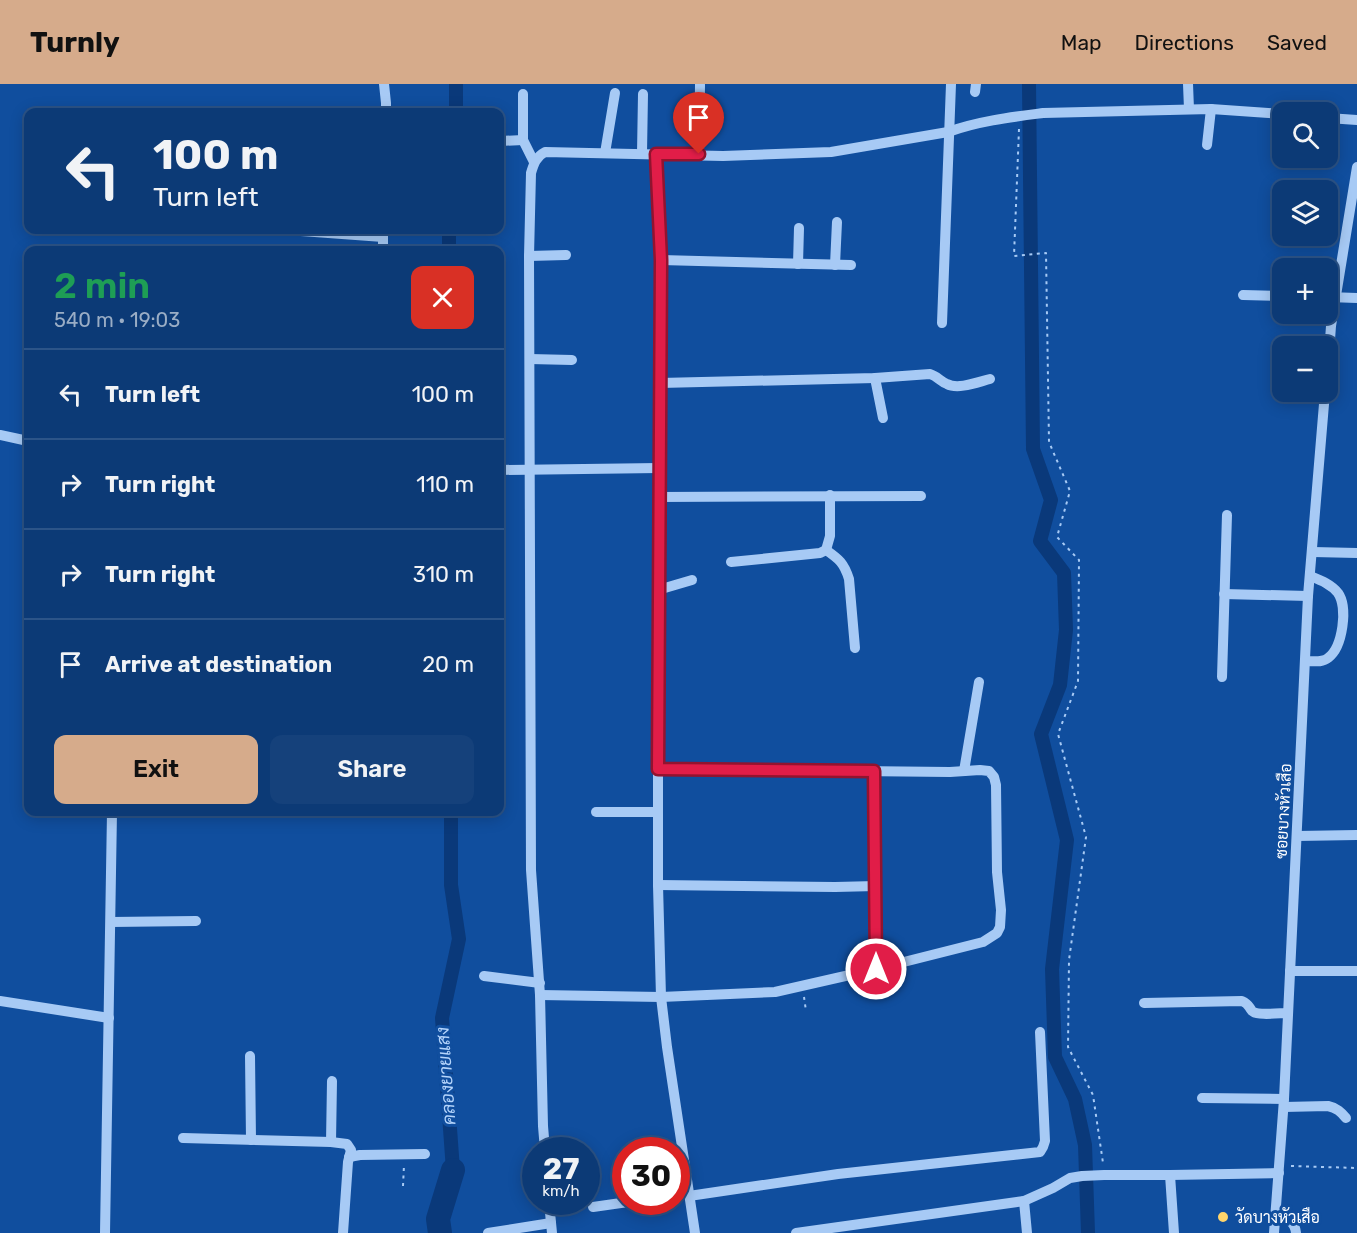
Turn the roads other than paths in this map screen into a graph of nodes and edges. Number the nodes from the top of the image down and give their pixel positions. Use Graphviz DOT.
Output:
graph roads {
  1 [pos="384,84"];
  2 [pos="951,84"];
  3 [pos="1188,84"];
  4 [pos="700,85"];
  5 [pos="615,93"];
  6 [pos="523,94"];
  7 [pos="643,94"];
  8 [pos="386,108"];
  9 [pos="1189,109"];
  10 [pos="1210,109"];
  11 [pos="1272,113"];
  12 [pos="1338,119"];
  13 [pos="1357,120"];
  14 [pos="948,132"];
  15 [pos="523,140"];
  16 [pos="504,141"];
  17 [pos="1207,145"];
  18 [pos="605,153"];
  19 [pos="642,153"];
  20 [pos="656,154"];
  21 [pos="699,154"];
  22 [pos="534,162"];
  23 [pos="1357,167"];
  24 [pos="1355,188"];
  25 [pos="837,222"];
  26 [pos="799,228"];
  27 [pos="566,255"];
  28 [pos="529,256"];
  29 [pos="661,260"];
  30 [pos="798,264"];
  31 [pos="835,265"];
  32 [pos="851,265"];
  33 [pos="1338,269"];
  34 [pos="1243,295"];
  35 [pos="1272,296"];
  36 [pos="1338,297"];
  37 [pos="1357,298"];
  38 [pos="942,323"];
  39 [pos="530,359"];
  40 [pos="572,360"];
  41 [pos="875,378"];
  42 [pos="990,379"];
  43 [pos="660,383"];
  44 [pos="1325,402"];
  45 [pos="883,418"];
  46 [pos="0,436"];
  47 [pos="24,440"];
  48 [pos="659,468"];
  49 [pos="504,470"];
  50 [pos="530,470"];
  51 [pos="830,495"];
  52 [pos="921,496"];
  53 [pos="658,497"];
  54 [pos="1227,515"];
  55 [pos="826,550"];
  56 [pos="1313,552"];
  57 [pos="1357,553"];
  58 [pos="731,562"];
  59 [pos="1310,576"];
  60 [pos="692,580"];
  61 [pos="658,590"];
  62 [pos="1224,594"];
  63 [pos="1308,596"];
  64 [pos="855,648"];
  65 [pos="1305,661"];
  66 [pos="1222,677"];
  67 [pos="979,682"];
  68 [pos="658,769"];
  69 [pos="874,771"];
  70 [pos="964,771"];
  71 [pos="596,812"];
  72 [pos="658,812"];
  73 [pos="112,816"];
  74 [pos="1357,835"];
  75 [pos="1298,836"];
  76 [pos="658,885"];
  77 [pos="876,886"];
  78 [pos="196,921"];
  79 [pos="111,922"];
  80 [pos="876,969"];
  81 [pos="1290,971"];
  82 [pos="1357,971"];
  83 [pos="484,976"];
  84 [pos="540,983"];
  85 [pos="540,995"];
  86 [pos="661,997"];
  87 [pos="0,1001"];
  88 [pos="1144,1003"];
  89 [pos="1288,1014"];
  90 [pos="109,1018"];
  91 [pos="1040,1032"];
  92 [pos="250,1056"];
  93 [pos="332,1081"];
  94 [pos="1202,1098"];
  95 [pos="1284,1103"];
  96 [pos="1346,1118"];
  97 [pos="544,1137"];
  98 [pos="680,1137"];
  99 [pos="183,1138"];
  100 [pos="251,1140"];
  101 [pos="331,1142"];
  102 [pos="425,1154"];
  103 [pos="349,1157"];
  104 [pos="1280,1170"];
  105 [pos="1170,1175"];
  106 [pos="690,1194"];
  107 [pos="1024,1201"];
  108 [pos="690,1205"];
  109 [pos="1276,1213"];
  110 [pos="551,1228"];
  111 [pos="105,1233"];
  112 [pos="343,1233"];
  113 [pos="488,1233"];
  114 [pos="695,1233"];
  115 [pos="796,1233"];
  116 [pos="1027,1233"];
  117 [pos="1174,1233"];
  118 [pos="1274,1233"];
  119 [pos="1296,1233"];
  1 -- 8 [label="street"];
  2 -- 14 [label="street"];
  3 -- 9 [label="street"];
  4 -- 21 [label="street"];
  5 -- 18 [label="street"];
  6 -- 15 [label="street"];
  7 -- 19 [label="street"];
  9 -- 10 [label="street"];
  9 -- 14 [label="street"];
  10 -- 11 [label="street"];
  10 -- 17 [label="street"];
  12 -- 13 [label="street"];
  14 -- 21 [label="street"];
  14 -- 38 [label="street"];
  15 -- 16 [label="street"];
  15 -- 22 [label="street"];
  18 -- 19 [label="street"];
  18 -- 22 [label="street"];
  19 -- 20 [label="street"];
  20 -- 21 [label="street"];
  20 -- 29 [label="street"];
  22 -- 28 [label="street"];
  23 -- 24 [label="street"];
  24 -- 33 [label="street"];
  25 -- 31 [label="street"];
  26 -- 30 [label="street"];
  27 -- 28 [label="street"];
  28 -- 39 [label="street"];
  29 -- 30 [label="street"];
  29 -- 43 [label="street"];
  30 -- 31 [label="street"];
  31 -- 32 [label="street"];
  34 -- 35 [label="street"];
  36 -- 37 [label="street"];
  39 -- 40 [label="street"];
  39 -- 50 [label="street"];
  41 -- 42 [label="street"];
  41 -- 43 [label="street"];
  41 -- 45 [label="street"];
  43 -- 48 [label="street"];
  44 -- 56 [label="street, ซอยบางหัวเสือ"];
  46 -- 47 [label="street"];
  48 -- 50 [label="street"];
  48 -- 53 [label="street"];
  49 -- 50 [label="street"];
  50 -- 84 [label="street"];
  51 -- 52 [label="street"];
  51 -- 53 [label="street"];
  51 -- 55 [label="street"];
  53 -- 61 [label="street"];
  54 -- 62 [label="street"];
  55 -- 58 [label="street"];
  55 -- 64 [label="street"];
  56 -- 57 [label="street"];
  56 -- 59 [label="street, ซอยบางหัวเสือ"];
  59 -- 63 [label="street, ซอยบางหัวเสือ"];
  59 -- 65 [label="street"];
  60 -- 61 [label="street"];
  61 -- 68 [label="street"];
  62 -- 63 [label="street"];
  62 -- 66 [label="street"];
  63 -- 65 [label="street, ซอยบางหัวเสือ"];
  65 -- 75 [label="street, ซอยบางหัวเสือ"];
  67 -- 70 [label="street"];
  68 -- 69 [label="street"];
  68 -- 72 [label="street"];
  69 -- 70 [label="street"];
  69 -- 77 [label="street"];
  70 -- 80 [label="street"];
  71 -- 72 [label="street"];
  72 -- 76 [label="street"];
  73 -- 79 [label="street"];
  74 -- 75 [label="street"];
  75 -- 81 [label="street, ซอยบางหัวเสือ"];
  76 -- 77 [label="street"];
  76 -- 86 [label="street"];
  77 -- 80 [label="street"];
  78 -- 79 [label="street"];
  79 -- 90 [label="street"];
  80 -- 86 [label="street"];
  81 -- 82 [label="street"];
  81 -- 89 [label="street, ซอยบางหัวเสือ"];
  83 -- 84 [label="street"];
  84 -- 85 [label="street"];
  85 -- 86 [label="street"];
  85 -- 97 [label="street"];
  86 -- 98 [label="street"];
  87 -- 90 [label="street"];
  88 -- 89 [label="street"];
  89 -- 95 [label="street, ซอยบางหัวเสือ"];
  90 -- 111 [label="street"];
  91 -- 106 [label="street"];
  92 -- 100 [label="street"];
  93 -- 101 [label="street"];
  94 -- 95 [label="street"];
  95 -- 96 [label="street"];
  95 -- 104 [label="street, ซอยบางหัวเสือ"];
  99 -- 100 [label="street"];
  100 -- 101 [label="street"];
  101 -- 103 [label="street"];
  102 -- 103 [label="street"];
  103 -- 112 [label="street"];
  104 -- 105 [label="street"];
  104 -- 109 [label="street, ซอยบางหัวเสือ"];
  105 -- 107 [label="street"];
  105 -- 117 [label="street"];
  107 -- 115 [label="street"];
  107 -- 116 [label="street"];
  108 -- 114 [label="street"];
  109 -- 118 [label="street, ซอยบางหัวเสือ"];
  109 -- 119 [label="street"];
  110 -- 113 [label="street"];
}
